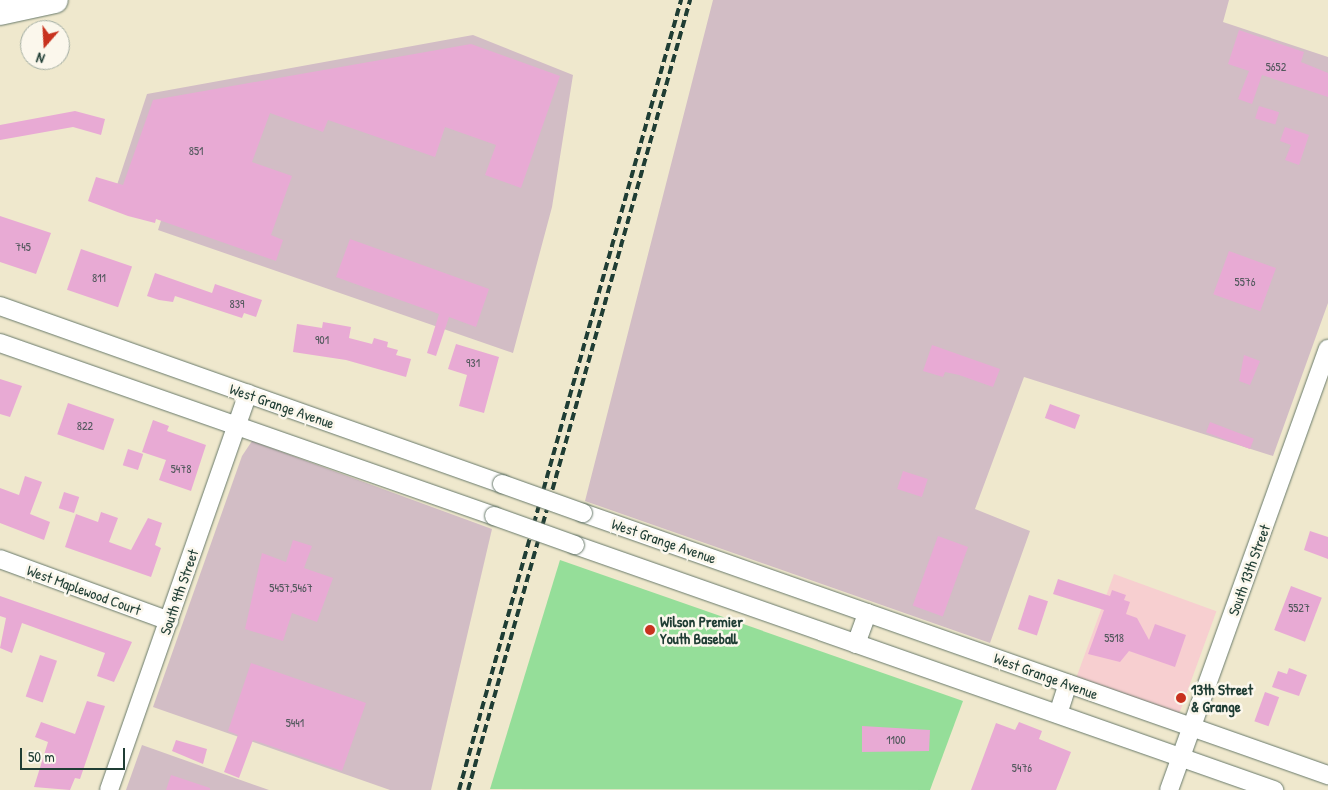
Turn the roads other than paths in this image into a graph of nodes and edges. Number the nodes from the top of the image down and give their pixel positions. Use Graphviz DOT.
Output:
graph roads {
  1 [pos="55,0"];
  2 [pos="0,12"];
  3 [pos="0,306"];
  4 [pos="0,343"];
  5 [pos="1328,349"];
  6 [pos="248,394"];
  7 [pos="237,425"];
  8 [pos="0,560"];
  9 [pos="867,613"];
  10 [pos="169,621"];
  11 [pos="856,644"];
  12 [pos="1068,684"];
  13 [pos="1058,714"];
  14 [pos="1192,727"];
  15 [pos="1181,757"];
  16 [pos="1328,775"];
  17 [pos="109,790"];
  18 [pos="1170,790"];
  19 [pos="1274,790"];
  1 -- 2 [label="highway"];
  3 -- 6 [label="street, West Grange Avenue"];
  4 -- 7 [label="street, West Grange Avenue"];
  5 -- 14 [label="street, South 13th Street"];
  6 -- 7 [label="street, South 9th Street"];
  6 -- 9 [label="street, West Grange Avenue, bridge"];
  7 -- 10 [label="street, South 9th Street"];
  7 -- 11 [label="street, West Grange Avenue, bridge"];
  8 -- 10 [label="street, West Maplewood Court"];
  9 -- 11 [label="street"];
  9 -- 12 [label="street, West Grange Avenue"];
  10 -- 17 [label="street, South 9th Street"];
  11 -- 13 [label="street, West Grange Avenue"];
  12 -- 13 [label="street"];
  12 -- 14 [label="street, West Grange Avenue"];
  13 -- 15 [label="street, West Grange Avenue"];
  14 -- 15 [label="street, South 13th Street"];
  14 -- 16 [label="street, West Grange Avenue"];
  15 -- 18 [label="street, South 13th Street"];
  15 -- 19 [label="street, West Grange Avenue"];
}
